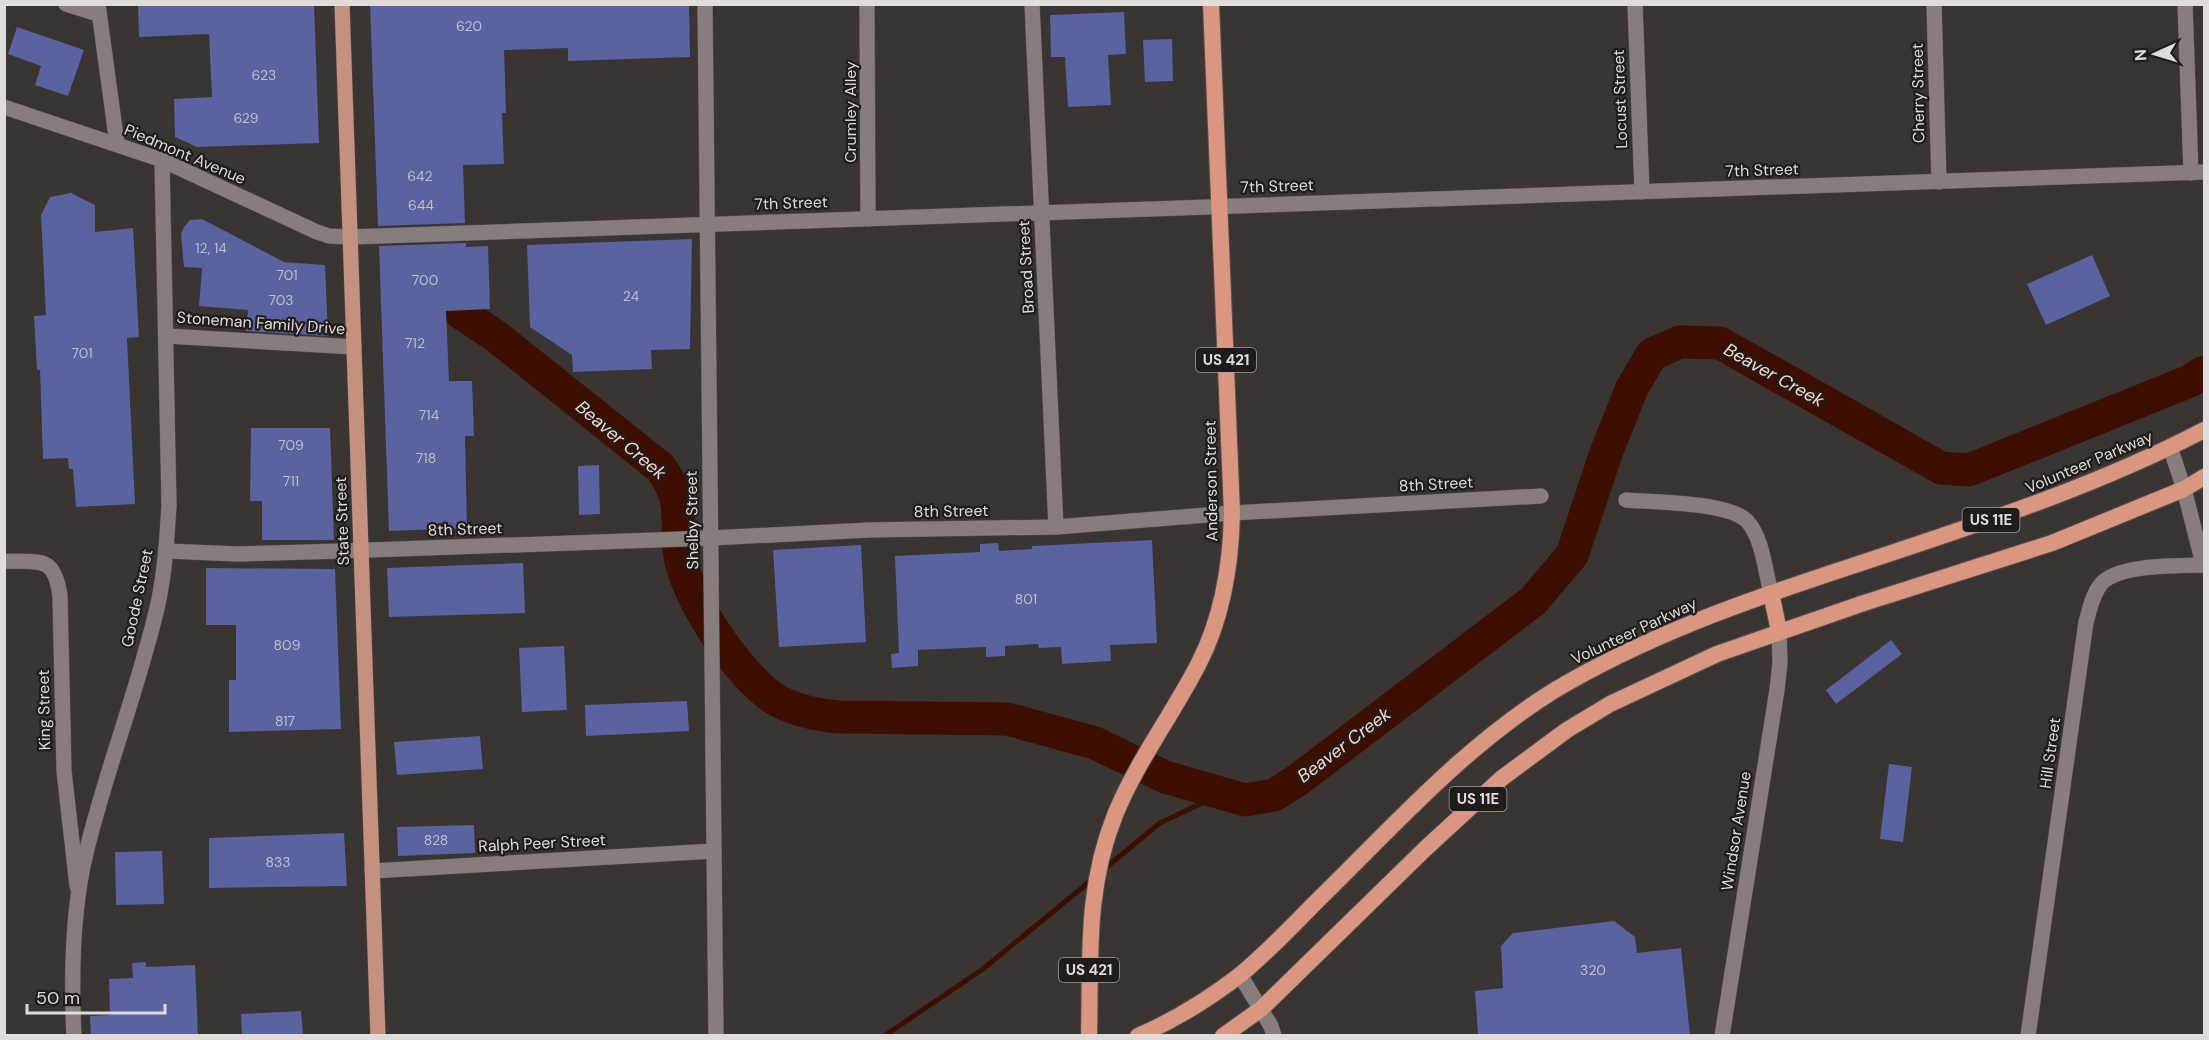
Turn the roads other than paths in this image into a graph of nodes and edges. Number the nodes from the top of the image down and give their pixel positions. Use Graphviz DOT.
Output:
graph roads {
  1 [pos="66,4"];
  2 [pos="342,4"];
  3 [pos="705,4"];
  4 [pos="867,4"];
  5 [pos="1032,4"];
  6 [pos="1211,4"];
  7 [pos="1635,4"];
  8 [pos="1934,4"];
  9 [pos="2185,4"];
  10 [pos="98,9"];
  11 [pos="4,107"];
  12 [pos="117,144"];
  13 [pos="162,160"];
  14 [pos="2198,173"];
  15 [pos="1939,182"];
  16 [pos="1642,192"];
  17 [pos="1220,206"];
  18 [pos="1042,213"];
  19 [pos="868,219"];
  20 [pos="707,224"];
  21 [pos="350,237"];
  22 [pos="167,336"];
  23 [pos="354,347"];
  24 [pos="2205,430"];
  25 [pos="2170,447"];
  26 [pos="2205,477"];
  27 [pos="2184,489"];
  28 [pos="1541,496"];
  29 [pos="1626,500"];
  30 [pos="1232,513"];
  31 [pos="1056,527"];
  32 [pos="704,538"];
  33 [pos="166,551"];
  34 [pos="361,551"];
  35 [pos="4,561"];
  36 [pos="2204,564"];
  37 [pos="1771,593"];
  38 [pos="1779,631"];
  39 [pos="714,851"];
  40 [pos="372,872"];
  41 [pos="79,901"];
  42 [pos="1240,975"];
  43 [pos="1261,1010"];
  44 [pos="74,1035"];
  45 [pos="378,1035"];
  46 [pos="716,1035"];
  47 [pos="1089,1035"];
  48 [pos="1138,1035"];
  49 [pos="1223,1035"];
  50 [pos="1274,1035"];
  51 [pos="1722,1035"];
  52 [pos="2028,1035"];
  1 -- 10 [label="street"];
  2 -- 21 [label="main road, State Street"];
  3 -- 20 [label="street, Shelby Street"];
  4 -- 19 [label="street, Crumley Alley"];
  5 -- 18 [label="street, Broad Street"];
  6 -- 17 [label="highway, Anderson Street / US 421"];
  7 -- 16 [label="street, Locust Street"];
  8 -- 15 [label="street, Cherry Street"];
  9 -- 14 [label="street"];
  10 -- 12 [label="street"];
  11 -- 12 [label="street, Piedmont Avenue"];
  12 -- 13 [label="street, Piedmont Avenue"];
  13 -- 21 [label="street, Piedmont Avenue"];
  13 -- 22 [label="street, Goode Street"];
  14 -- 15 [label="street, 7th Street"];
  15 -- 16 [label="street, 7th Street"];
  16 -- 17 [label="street, 7th Street"];
  17 -- 18 [label="street, 7th Street"];
  17 -- 30 [label="highway, Anderson Street / US 421"];
  18 -- 19 [label="street, 7th Street"];
  18 -- 31 [label="street, Broad Street"];
  19 -- 20 [label="street, 7th Street"];
  20 -- 21 [label="street, 7th Street"];
  20 -- 32 [label="street, Shelby Street"];
  21 -- 23 [label="main road, State Street"];
  22 -- 23 [label="street, Stoneman Family Drive"];
  22 -- 33 [label="street, Goode Street"];
  23 -- 34 [label="main road, State Street"];
  24 -- 25 [label="highway, Volunteer Parkway / US 11E"];
  25 -- 27 [label="street"];
  25 -- 37 [label="highway, Volunteer Parkway / US 11E"];
  26 -- 27 [label="highway, US 11E"];
  27 -- 36 [label="street"];
  27 -- 38 [label="highway, US 11E"];
  28 -- 30 [label="street, 8th Street"];
  29 -- 37 [label="street"];
  30 -- 31 [label="street, 8th Street"];
  30 -- 47 [label="highway, Anderson Street / US 421"];
  31 -- 32 [label="street, 8th Street"];
  32 -- 34 [label="street, 8th Street"];
  32 -- 39 [label="street, Shelby Street"];
  33 -- 34 [label="street"];
  33 -- 41 [label="street, Goode Street"];
  34 -- 40 [label="main road, State Street"];
  35 -- 41 [label="street, King Street"];
  36 -- 52 [label="street, Hill Street"];
  37 -- 38 [label="highway"];
  37 -- 42 [label="highway, Volunteer Parkway / US 11E"];
  38 -- 43 [label="highway, US 11E"];
  38 -- 51 [label="street, Windsor Avenue"];
  39 -- 40 [label="street, Ralph Peer Street"];
  39 -- 46 [label="street, Shelby Street"];
  40 -- 45 [label="main road, State Street"];
  41 -- 44 [label="street, Goode Street"];
  42 -- 43 [label="street"];
  42 -- 48 [label="highway, Volunteer Parkway / US 11E"];
  43 -- 49 [label="highway, US 11E"];
  43 -- 50 [label="street"];
}
